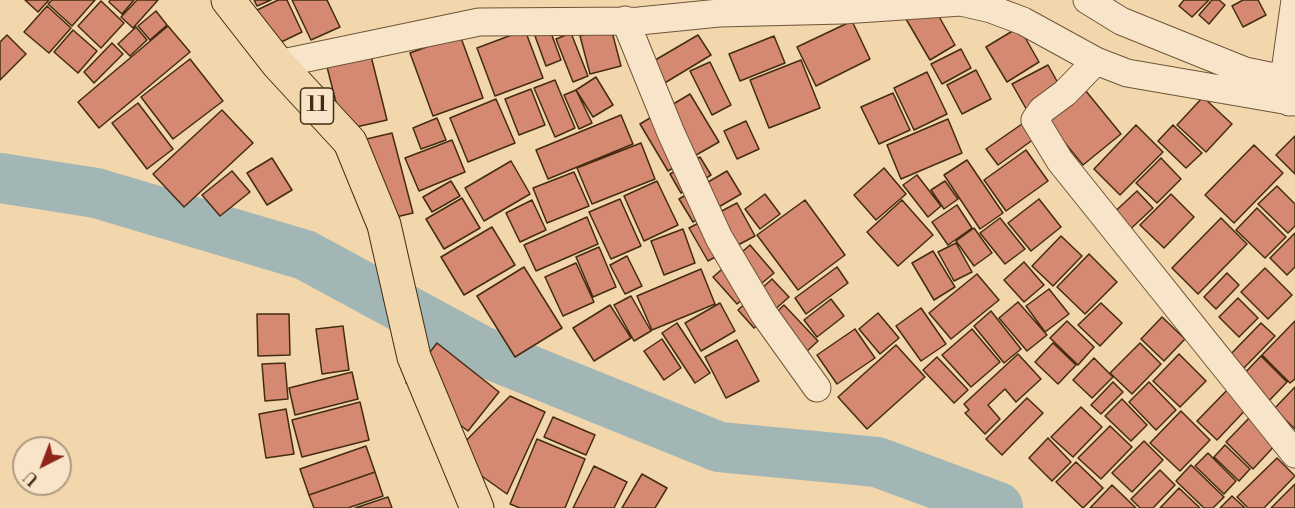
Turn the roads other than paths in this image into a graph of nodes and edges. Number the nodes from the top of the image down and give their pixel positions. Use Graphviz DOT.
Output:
graph roads {
  1 [pos="228,0"];
  2 [pos="1088,0"];
  3 [pos="1295,0"];
  4 [pos="840,5"];
  5 [pos="630,14"];
  6 [pos="1170,40"];
  7 [pos="1096,61"];
  8 [pos="278,64"];
  9 [pos="1185,84"];
  10 [pos="1289,94"];
  11 [pos="817,388"];
  12 [pos="1295,454"];
  13 [pos="477,508"];
  1 -- 8 [label="highway, 11"];
  2 -- 6 [label="street"];
  3 -- 10 [label="street"];
  4 -- 5 [label="street"];
  4 -- 7 [label="street"];
  5 -- 8 [label="street"];
  5 -- 11 [label="street"];
  6 -- 9 [label="street"];
  6 -- 10 [label="street"];
  7 -- 9 [label="street"];
  7 -- 12 [label="street"];
  8 -- 13 [label="highway, 11"];
  9 -- 10 [label="street"];
}
